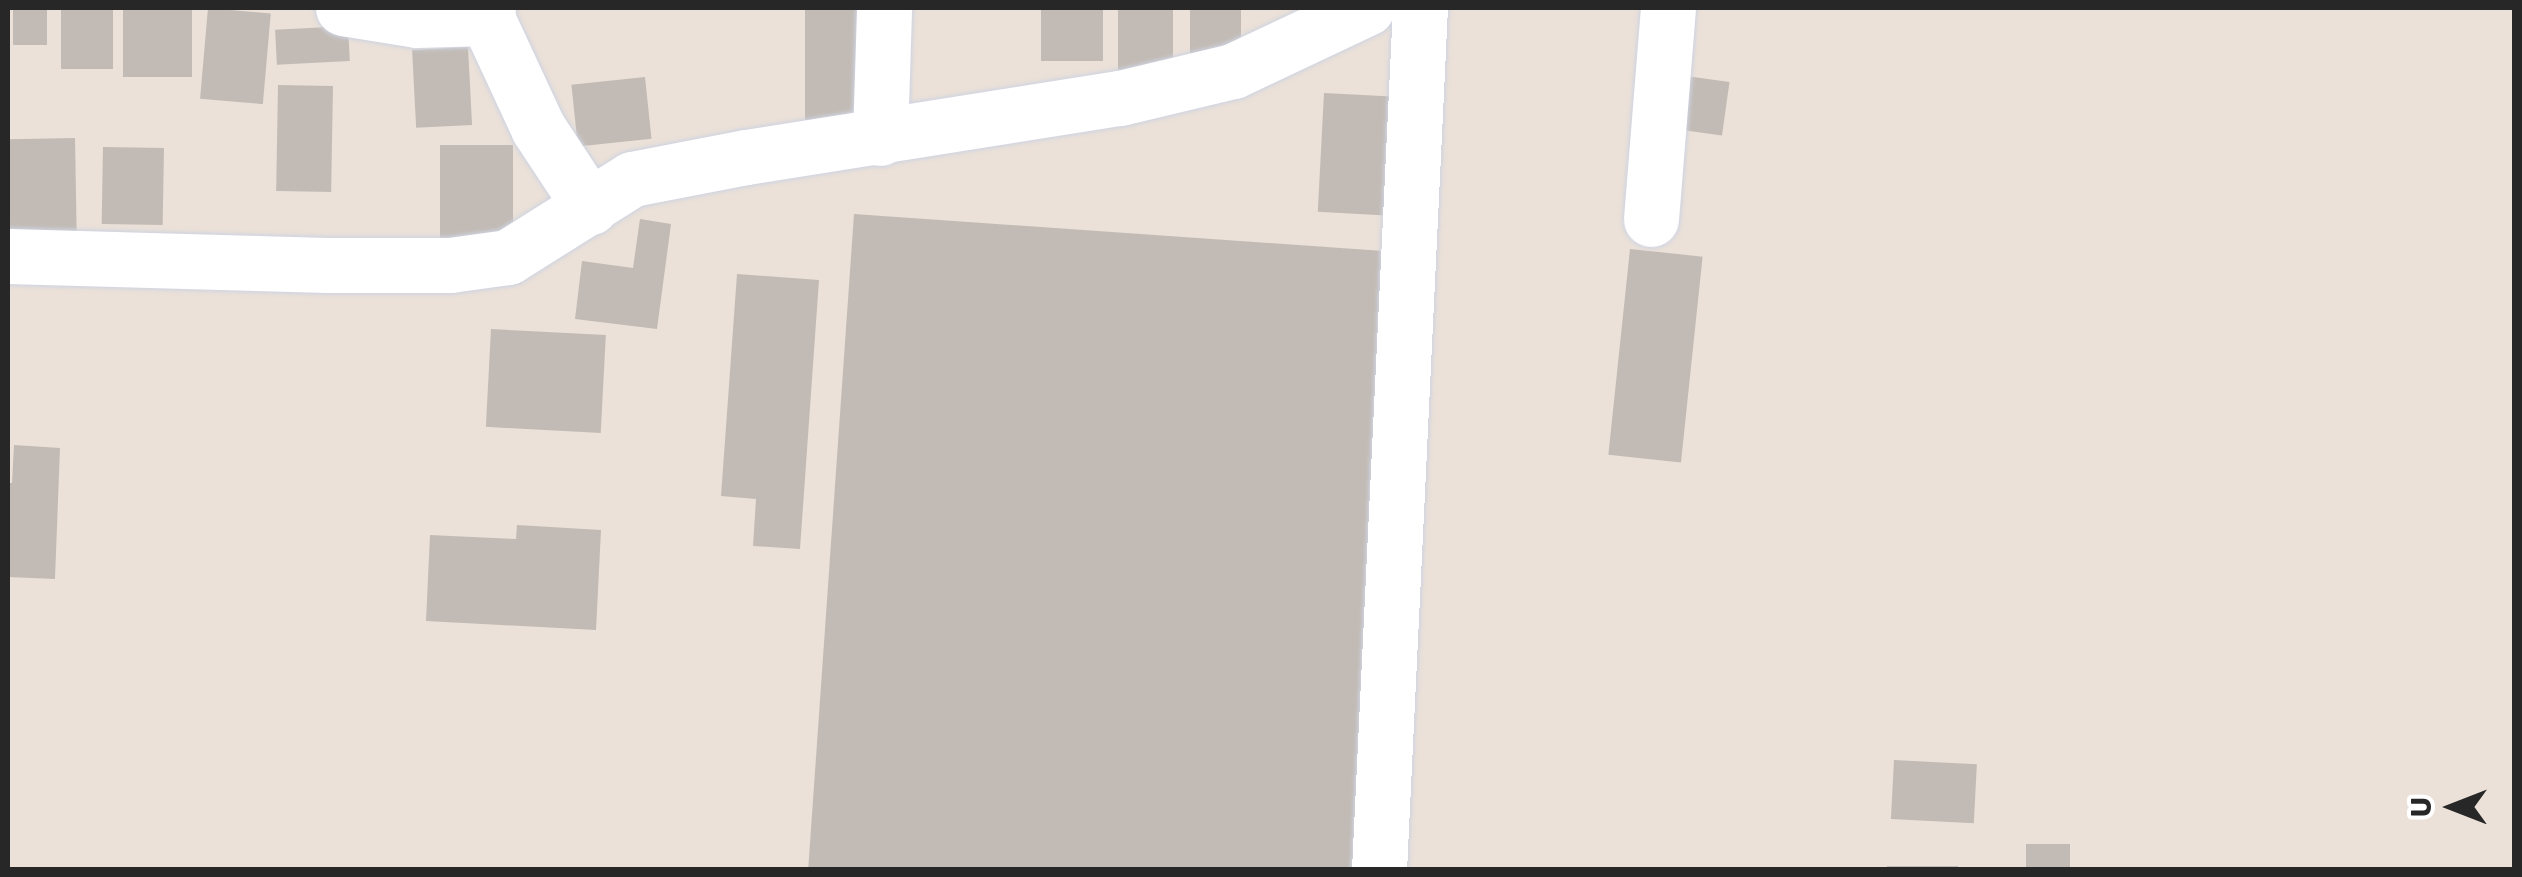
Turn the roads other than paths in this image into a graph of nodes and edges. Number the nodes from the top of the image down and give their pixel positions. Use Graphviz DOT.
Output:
graph roads {
  1 [pos="343,8"];
  2 [pos="884,8"];
  3 [pos="1367,8"];
  4 [pos="1420,8"];
  5 [pos="1668,8"];
  6 [pos="488,13"];
  7 [pos="880,138"];
  8 [pos="590,207"];
  9 [pos="1651,220"];
  10 [pos="8,256"];
  11 [pos="1379,870"];
  1 -- 6 [label="street"];
  2 -- 7 [label="street"];
  3 -- 7 [label="street"];
  4 -- 11 [label="street"];
  5 -- 9 [label="street"];
  6 -- 8 [label="street"];
  7 -- 8 [label="street"];
  8 -- 10 [label="street"];
}
